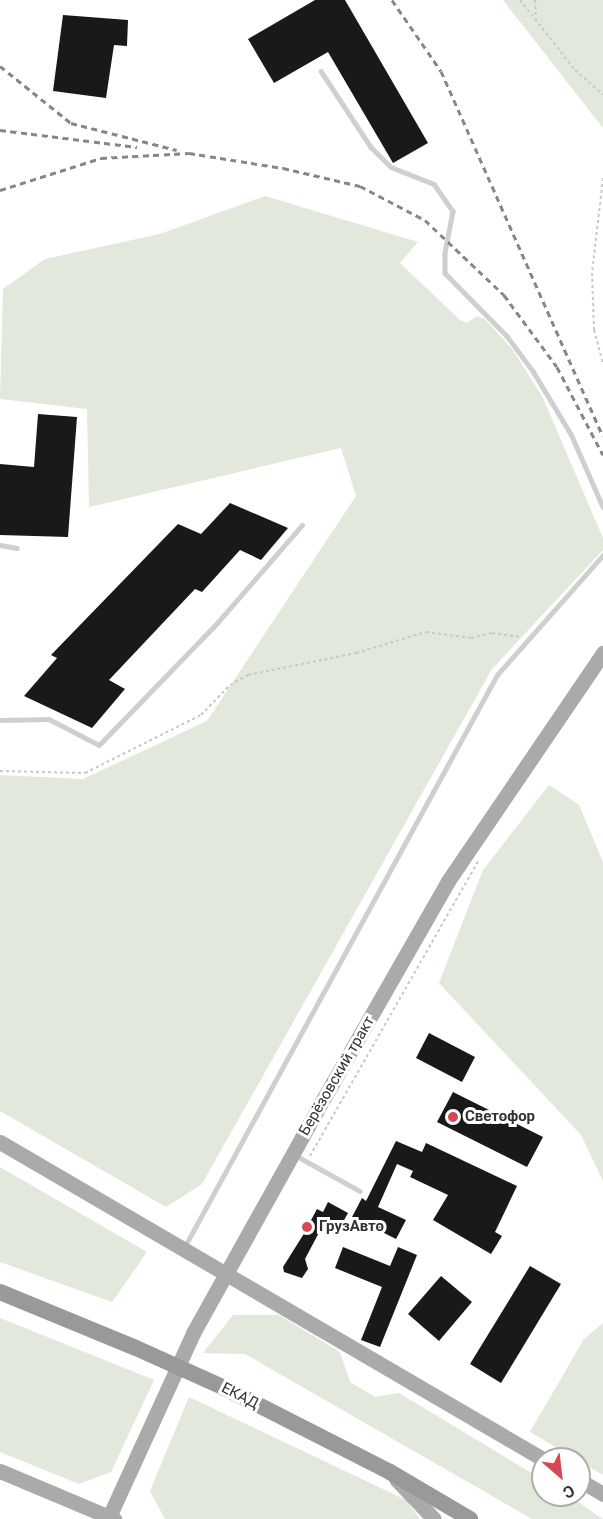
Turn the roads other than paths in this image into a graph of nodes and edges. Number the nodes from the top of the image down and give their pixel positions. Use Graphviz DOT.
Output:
graph roads {
  1 [pos="321,71"];
  2 [pos="603,507"];
  3 [pos="302,525"];
  4 [pos="0,545"];
  5 [pos="17,548"];
  6 [pos="603,555"];
  7 [pos="603,653"];
  8 [pos="0,720"];
  9 [pos="0,1142"];
  10 [pos="292,1154"];
  11 [pos="360,1191"];
  12 [pos="184,1247"];
  13 [pos="226,1272"];
  14 [pos="0,1292"];
  15 [pos="531,1452"];
  16 [pos="0,1471"];
  17 [pos="390,1472"];
  18 [pos="110,1518"];
  19 [pos="434,1519"];
  20 [pos="470,1519"];
  1 -- 2 [label="lane"];
  3 -- 8 [label="lane"];
  4 -- 5 [label="lane"];
  6 -- 12 [label="lane"];
  7 -- 10 [label="main road, Берёзовский тракт"];
  9 -- 12 [label="main road"];
  10 -- 11 [label="lane"];
  10 -- 13 [label="main road, Берёзовский тракт"];
  12 -- 13 [label="main road"];
  13 -- 15 [label="main road"];
  13 -- 18 [label="main road, Берёзовский тракт"];
  14 -- 17 [label="highway, ЕКАД, bridge"];
  16 -- 18 [label="main road"];
  17 -- 19 [label="main road"];
  17 -- 20 [label="highway, ЕКАД"];
}
